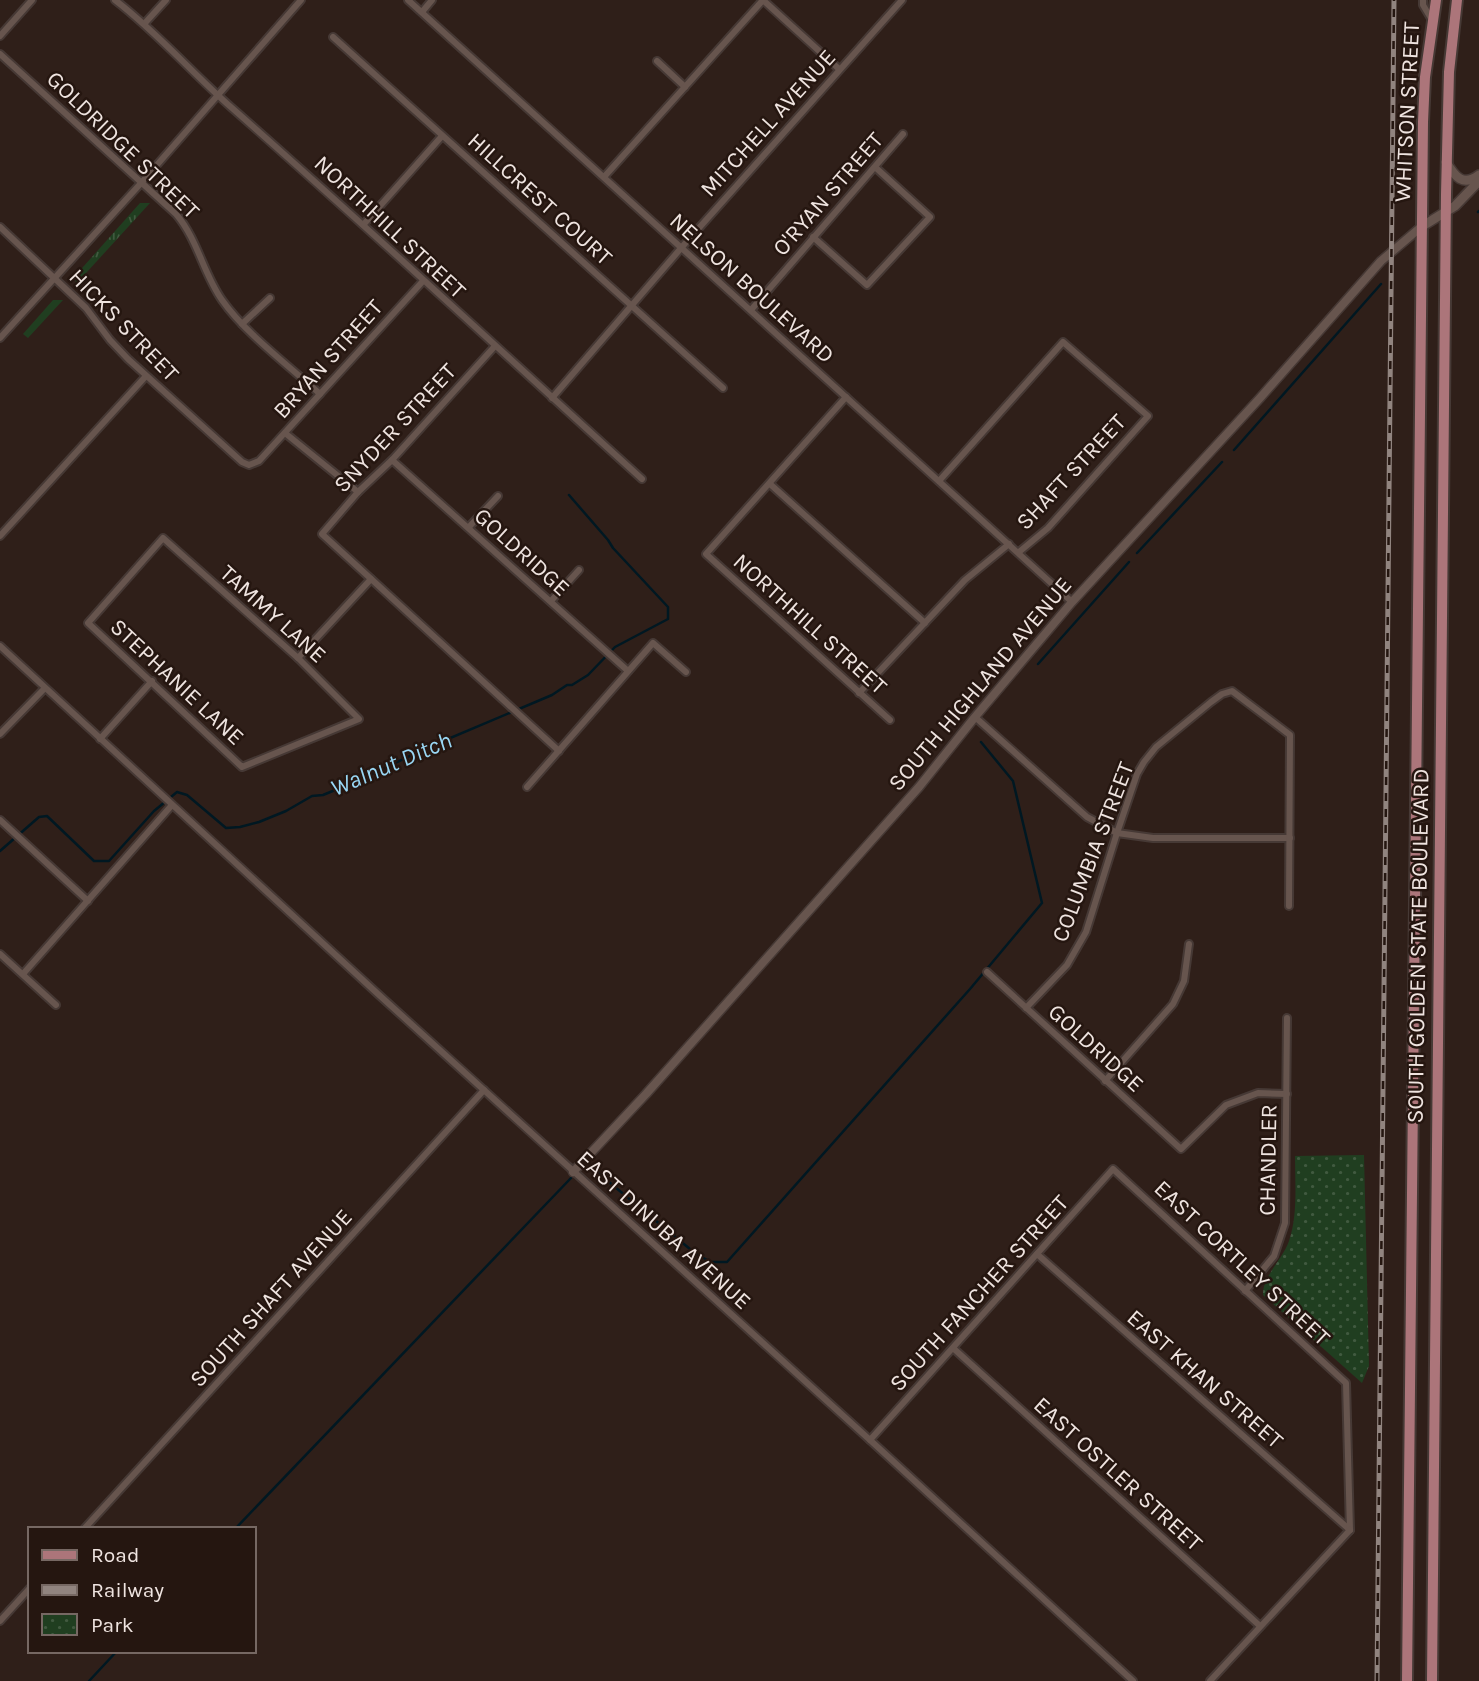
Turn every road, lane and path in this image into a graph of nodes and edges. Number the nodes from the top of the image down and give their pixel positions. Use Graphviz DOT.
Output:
graph roads {
  1 [pos="32,0"];
  2 [pos="116,0"];
  3 [pos="166,0"];
  4 [pos="301,0"];
  5 [pos="408,0"];
  6 [pos="432,0"];
  7 [pos="763,0"];
  8 [pos="902,0"];
  9 [pos="1423,0"];
  10 [pos="1436,0"];
  11 [pos="1457,0"];
  12 [pos="422,12"];
  13 [pos="1432,21"];
  14 [pos="145,23"];
  15 [pos="0,36"];
  16 [pos="333,37"];
  17 [pos="0,54"];
  18 [pos="657,61"];
  19 [pos="839,69"];
  20 [pos="685,88"];
  21 [pos="217,94"];
  22 [pos="904,134"];
  23 [pos="442,135"];
  24 [pos="1446,162"];
  25 [pos="875,167"];
  26 [pos="1479,175"];
  27 [pos="604,177"];
  28 [pos="1479,181"];
  29 [pos="142,182"];
  30 [pos="1446,212"];
  31 [pos="364,224"];
  32 [pos="0,227"];
  33 [pos="1421,227"];
  34 [pos="813,237"];
  35 [pos="682,247"];
  36 [pos="55,279"];
  37 [pos="423,281"];
  38 [pos="270,298"];
  39 [pos="632,306"];
  40 [pos="751,310"];
  41 [pos="242,324"];
  42 [pos="0,338"];
  43 [pos="495,346"];
  44 [pos="146,376"];
  45 [pos="723,388"];
  46 [pos="320,394"];
  47 [pos="846,397"];
  48 [pos="552,398"];
  49 [pos="285,433"];
  50 [pos="392,460"];
  51 [pos="259,461"];
  52 [pos="642,479"];
  53 [pos="939,481"];
  54 [pos="770,484"];
  55 [pos="358,492"];
  56 [pos="498,496"];
  57 [pos="469,527"];
  58 [pos="0,536"];
  59 [pos="163,538"];
  60 [pos="1009,544"];
  61 [pos="1018,552"];
  62 [pos="579,570"];
  63 [pos="371,579"];
  64 [pos="551,601"];
  65 [pos="1072,602"];
  66 [pos="925,623"];
  67 [pos="0,646"];
  68 [pos="298,658"];
  69 [pos="628,671"];
  70 [pos="686,672"];
  71 [pos="152,681"];
  72 [pos="44,689"];
  73 [pos="859,693"];
  74 [pos="975,717"];
  75 [pos="890,720"];
  76 [pos="0,734"];
  77 [pos="100,739"];
  78 [pos="559,751"];
  79 [pos="242,766"];
  80 [pos="527,787"];
  81 [pos="172,805"];
  82 [pos="0,820"];
  83 [pos="1117,833"];
  84 [pos="1290,838"];
  85 [pos="88,901"];
  86 [pos="1289,906"];
  87 [pos="1189,944"];
  88 [pos="0,954"];
  89 [pos="987,972"];
  90 [pos="23,974"];
  91 [pos="56,1004"];
  92 [pos="1026,1008"];
  93 [pos="1287,1018"];
  94 [pos="1105,1080"];
  95 [pos="484,1090"];
  96 [pos="1287,1094"];
  97 [pos="1113,1169"];
  98 [pos="573,1172"];
  99 [pos="1037,1254"];
  100 [pos="1245,1290"];
  101 [pos="953,1348"];
  102 [pos="870,1440"];
  103 [pos="86,1527"];
  104 [pos="1350,1530"];
  105 [pos="28,1590"];
  106 [pos="0,1621"];
  107 [pos="1260,1626"];
  108 [pos="1133,1681"];
  109 [pos="1210,1681"];
  110 [pos="1407,1681"];
  111 [pos="1432,1681"];
  1 -- 15 [label="street"];
  2 -- 14 [label="street, NORTHHILL STREET"];
  3 -- 14 [label="street"];
  4 -- 21 [label="street"];
  5 -- 12 [label="street, NELSON BOULEVARD"];
  6 -- 12 [label="street"];
  7 -- 19 [label="street"];
  7 -- 20 [label="street"];
  8 -- 19 [label="street, MITCHELL AVENUE"];
  9 -- 13 [label="street"];
  10 -- 13 [label="main road, WHITSON STREET"];
  11 -- 24 [label="main road, WHITSON STREET"];
  12 -- 27 [label="street, NELSON BOULEVARD"];
  13 -- 33 [label="main road, WHITSON STREET"];
  14 -- 21 [label="street, NORTHHILL STREET"];
  16 -- 23 [label="street, HILLCREST COURT"];
  17 -- 29 [label="street, GOLDRIDGE STREET"];
  18 -- 20 [label="street"];
  19 -- 35 [label="street, MITCHELL AVENUE"];
  20 -- 27 [label="street"];
  21 -- 29 [label="street"];
  21 -- 31 [label="street, NORTHHILL STREET"];
  22 -- 25 [label="street, O'RYAN STREET"];
  23 -- 31 [label="street"];
  23 -- 39 [label="street, HILLCREST COURT"];
  24 -- 26 [label="main road"];
  24 -- 30 [label="main road, WHITSON STREET"];
  25 -- 34 [label="street, O'RYAN STREET"];
  25 -- 34 [label="street"];
  27 -- 35 [label="street, NELSON BOULEVARD"];
  28 -- 30 [label="main road"];
  29 -- 36 [label="street"];
  29 -- 41 [label="street, GOLDRIDGE STREET"];
  30 -- 33 [label="main road"];
  30 -- 111 [label="main road, SOUTH GOLDEN STATE BOULEVARD"];
  31 -- 37 [label="street, NORTHHILL STREET"];
  32 -- 36 [label="street, HICKS STREET"];
  33 -- 65 [label="street, SOUTH HIGHLAND AVENUE"];
  33 -- 110 [label="main road, SOUTH GOLDEN STATE BOULEVARD"];
  34 -- 40 [label="street, O'RYAN STREET"];
  35 -- 39 [label="street, MITCHELL AVENUE"];
  35 -- 40 [label="street, NELSON BOULEVARD"];
  36 -- 42 [label="street"];
  36 -- 44 [label="street, HICKS STREET"];
  37 -- 43 [label="street, NORTHHILL STREET"];
  37 -- 46 [label="street, BRYAN STREET"];
  38 -- 41 [label="street"];
  39 -- 45 [label="street, HILLCREST COURT"];
  39 -- 48 [label="street, MITCHELL AVENUE"];
  40 -- 47 [label="street, NELSON BOULEVARD"];
  41 -- 46 [label="street, GOLDRIDGE STREET"];
  43 -- 48 [label="street, NORTHHILL STREET"];
  43 -- 50 [label="street, SNYDER STREET"];
  44 -- 51 [label="street, HICKS STREET"];
  44 -- 58 [label="street"];
  46 -- 49 [label="street, BRYAN STREET"];
  47 -- 53 [label="street, NELSON BOULEVARD"];
  47 -- 54 [label="street"];
  48 -- 52 [label="street, NORTHHILL STREET"];
  49 -- 51 [label="street, BRYAN STREET"];
  49 -- 55 [label="street"];
  50 -- 55 [label="street, SNYDER STREET"];
  50 -- 57 [label="street, GOLDRIDGE"];
  53 -- 60 [label="street, NELSON BOULEVARD"];
  53 -- 61 [label="street, SHAFT STREET"];
  54 -- 66 [label="street"];
  54 -- 73 [label="street, NORTHHILL STREET"];
  55 -- 63 [label="street, SNYDER STREET"];
  56 -- 57 [label="street"];
  57 -- 64 [label="street, GOLDRIDGE"];
  59 -- 68 [label="street, TAMMY LANE"];
  59 -- 71 [label="street, STEPHANIE LANE"];
  60 -- 61 [label="street, NELSON BOULEVARD"];
  60 -- 66 [label="street, SHAFT STREET"];
  61 -- 65 [label="street, NELSON BOULEVARD"];
  62 -- 64 [label="street"];
  63 -- 68 [label="street"];
  63 -- 78 [label="street"];
  64 -- 69 [label="street, GOLDRIDGE"];
  65 -- 74 [label="street, SOUTH HIGHLAND AVENUE"];
  66 -- 73 [label="street, SHAFT STREET"];
  67 -- 72 [label="street"];
  68 -- 79 [label="street, TAMMY LANE"];
  69 -- 70 [label="street"];
  69 -- 78 [label="street"];
  71 -- 77 [label="street"];
  71 -- 79 [label="street, STEPHANIE LANE"];
  72 -- 76 [label="street"];
  72 -- 77 [label="street, EAST DINUBA AVENUE"];
  73 -- 75 [label="street, NORTHHILL STREET"];
  74 -- 83 [label="street"];
  74 -- 98 [label="street, SOUTH HIGHLAND AVENUE"];
  77 -- 81 [label="street, EAST DINUBA AVENUE"];
  78 -- 80 [label="street"];
  81 -- 85 [label="street"];
  81 -- 95 [label="street, EAST DINUBA AVENUE"];
  82 -- 85 [label="street"];
  83 -- 84 [label="street"];
  83 -- 84 [label="street, COLUMBIA STREET"];
  83 -- 92 [label="street, COLUMBIA STREET"];
  84 -- 86 [label="street"];
  85 -- 90 [label="street"];
  87 -- 94 [label="street"];
  88 -- 90 [label="street"];
  89 -- 92 [label="street, GOLDRIDGE"];
  90 -- 91 [label="street"];
  92 -- 94 [label="street, GOLDRIDGE"];
  93 -- 96 [label="street, CHANDLER"];
  94 -- 96 [label="street, GOLDRIDGE"];
  95 -- 98 [label="street, EAST DINUBA AVENUE"];
  95 -- 103 [label="street, SOUTH SHAFT AVENUE"];
  96 -- 100 [label="street, CHANDLER"];
  97 -- 99 [label="street, SOUTH FANCHER STREET"];
  97 -- 100 [label="street, EAST CORTLEY STREET"];
  98 -- 102 [label="street, EAST DINUBA AVENUE"];
  99 -- 101 [label="street, SOUTH FANCHER STREET"];
  99 -- 104 [label="street, EAST KHAN STREET"];
  100 -- 104 [label="street, EAST CORTLEY STREET"];
  101 -- 102 [label="street, SOUTH FANCHER STREET"];
  101 -- 107 [label="street, EAST OSTLER STREET"];
  102 -- 108 [label="street, EAST DINUBA AVENUE"];
  104 -- 107 [label="street"];
  105 -- 106 [label="street"];
  107 -- 109 [label="street"];
}
